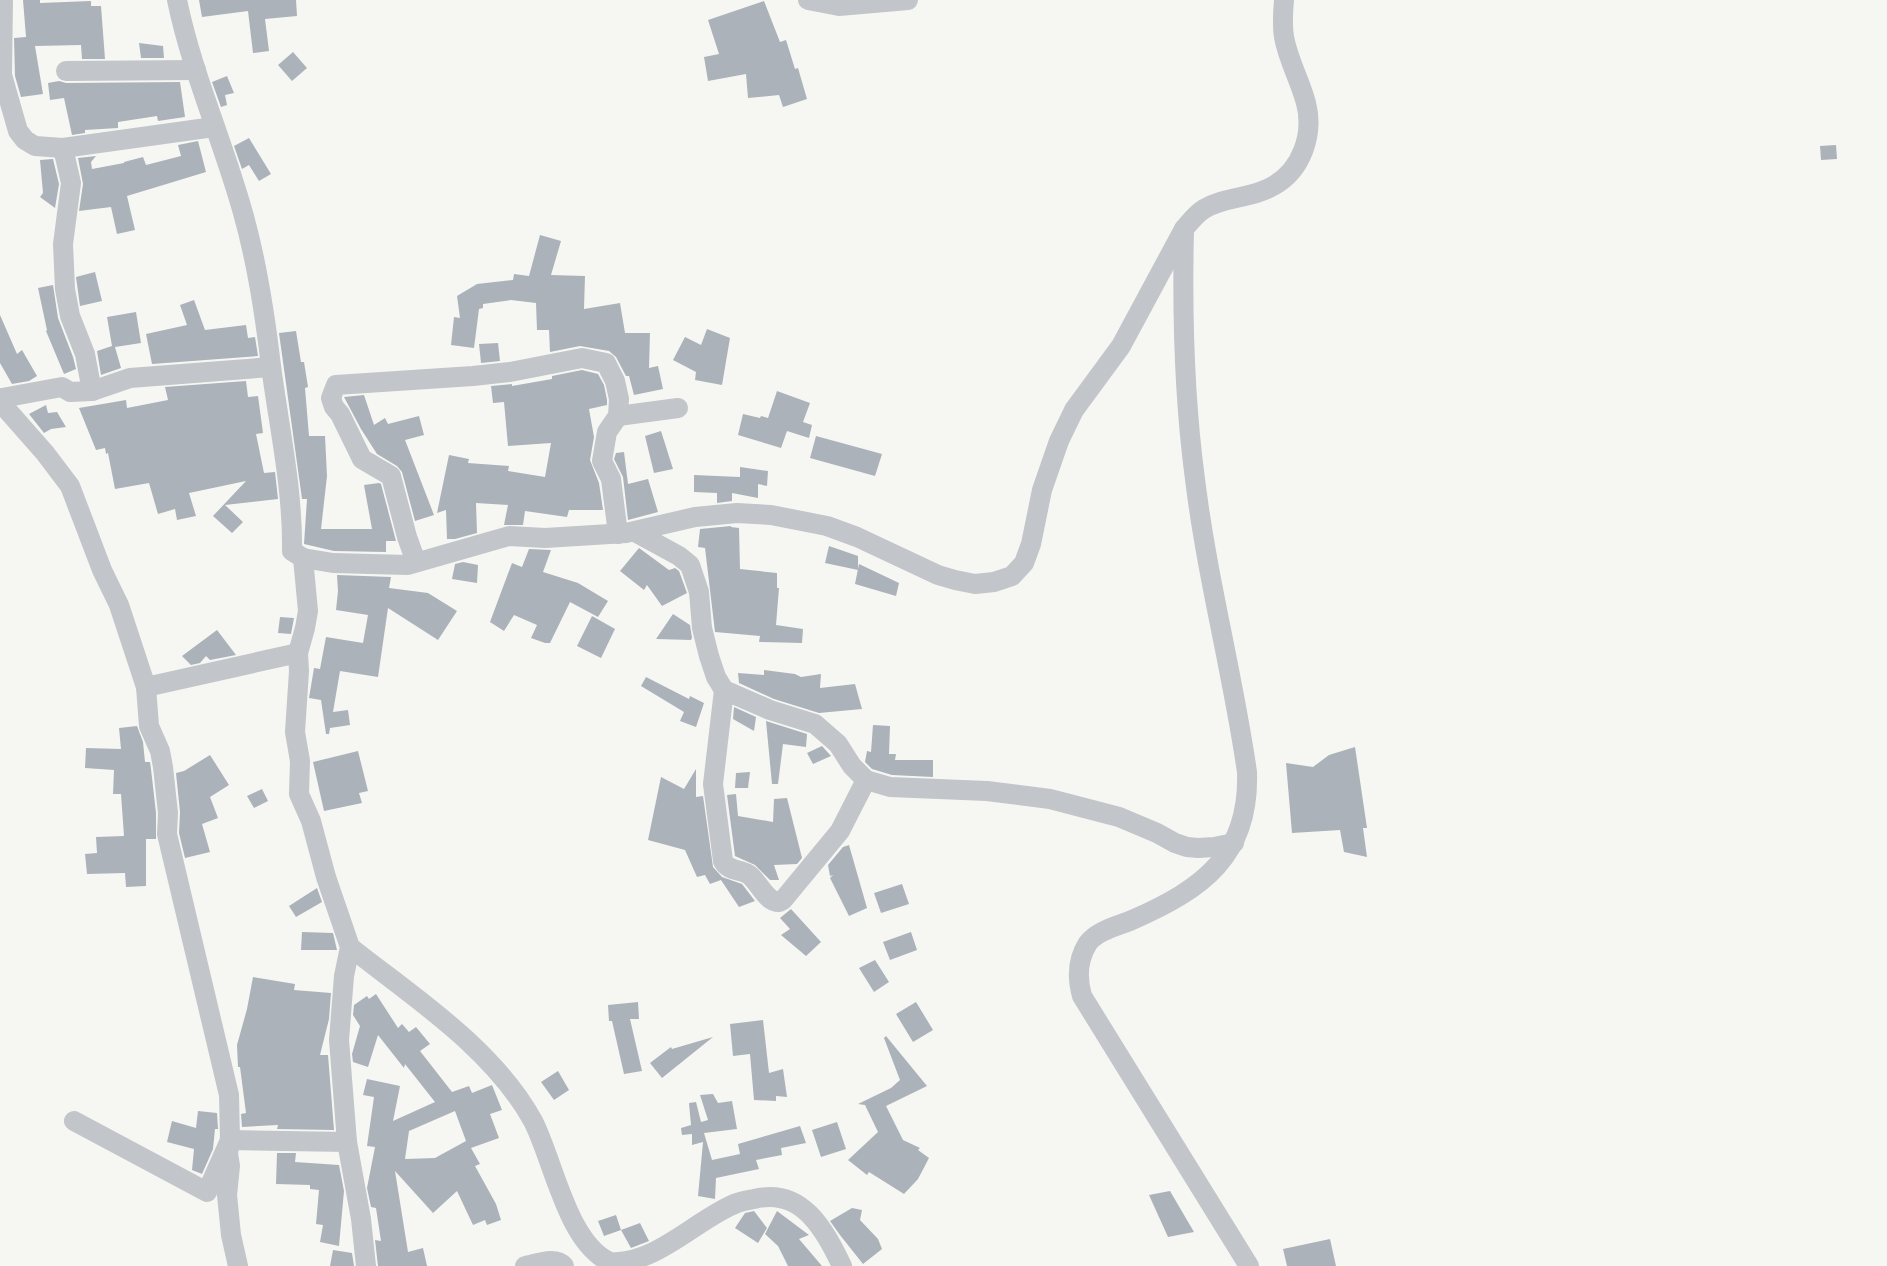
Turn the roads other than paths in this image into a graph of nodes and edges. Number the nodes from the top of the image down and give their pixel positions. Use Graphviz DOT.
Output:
graph roads {
  1 [pos="3,0"];
  2 [pos="177,0"];
  3 [pos="808,0"];
  4 [pos="908,0"];
  5 [pos="1284,0"];
  6 [pos="196,70"];
  7 [pos="66,71"];
  8 [pos="214,127"];
  9 [pos="63,148"];
  10 [pos="1184,229"];
  11 [pos="271,367"];
  12 [pos="92,391"];
  13 [pos="678,408"];
  14 [pos="618,416"];
  15 [pos="626,533"];
  16 [pos="303,558"];
  17 [pos="417,562"];
  18 [pos="298,652"];
  19 [pos="146,687"];
  20 [pos="724,690"];
  21 [pos="866,780"];
  22 [pos="1234,843"];
  23 [pos="350,947"];
  24 [pos="74,1121"];
  25 [pos="230,1140"];
  26 [pos="347,1142"];
  27 [pos="616,1264"];
  28 [pos="238,1266"];
  29 [pos="366,1266"];
  30 [pos="525,1266"];
  31 [pos="564,1266"];
  32 [pos="842,1266"];
  33 [pos="1249,1266"];
  1 -- 9 [label="street"];
  2 -- 6 [label="street"];
  3 -- 4 [label="street"];
  5 -- 10 [label="street"];
  6 -- 7 [label="street"];
  6 -- 8 [label="street"];
  8 -- 9 [label="street"];
  8 -- 11 [label="street"];
  9 -- 12 [label="street"];
  10 -- 15 [label="street"];
  10 -- 22 [label="street"];
  11 -- 12 [label="street"];
  11 -- 16 [label="street"];
  12 -- 19 [label="street"];
  13 -- 14 [label="street"];
  14 -- 15 [label="street"];
  14 -- 17 [label="street"];
  15 -- 17 [label="street"];
  15 -- 20 [label="street"];
  16 -- 17 [label="street"];
  16 -- 18 [label="street"];
  18 -- 19 [label="street"];
  18 -- 23 [label="street"];
  19 -- 25 [label="street"];
  20 -- 21 [label="street"];
  20 -- 21 [label="street"];
  21 -- 22 [label="street"];
  22 -- 33 [label="street"];
  23 -- 26 [label="street"];
  23 -- 27 [label="street"];
  24 -- 25 [label="street"];
  25 -- 26 [label="street"];
  25 -- 28 [label="street"];
  26 -- 29 [label="street"];
  27 -- 32 [label="street"];
  30 -- 31 [label="street"];
}
